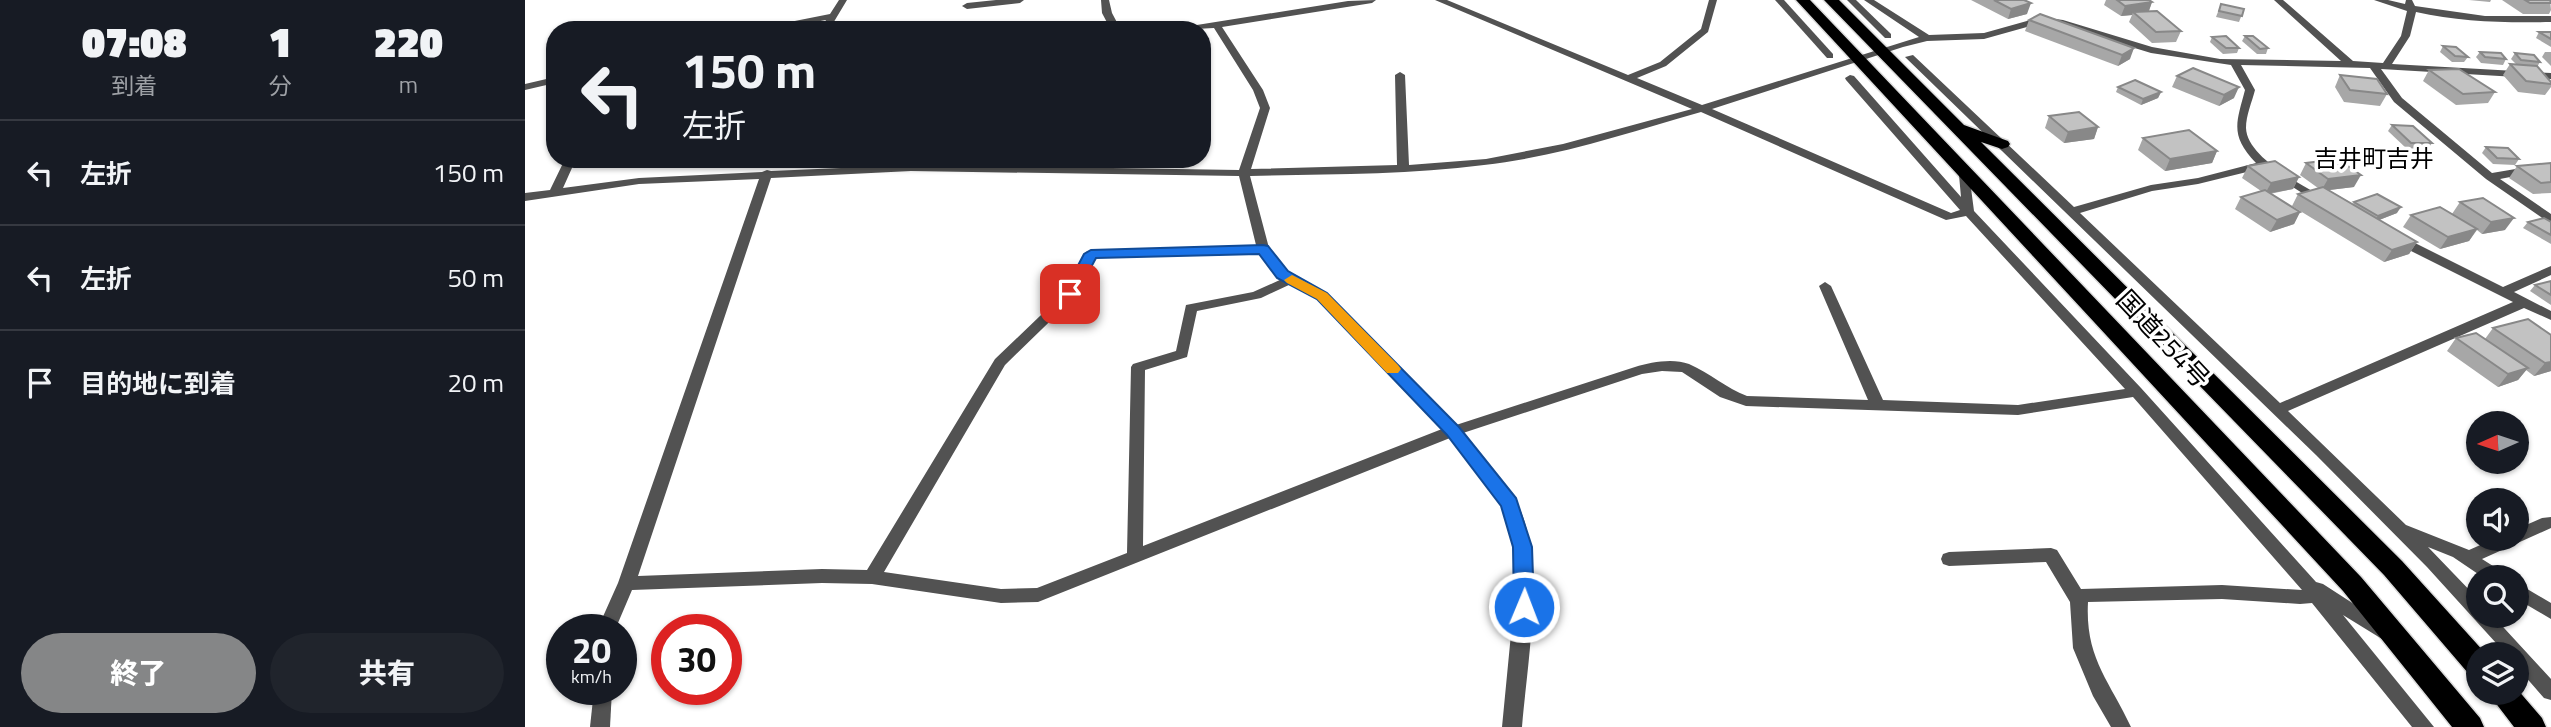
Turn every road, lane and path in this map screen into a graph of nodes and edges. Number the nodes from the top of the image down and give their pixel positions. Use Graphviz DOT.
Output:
graph roads {
  1 [pos="843,0"];
  2 [pos="1020,0"];
  3 [pos="1105,0"];
  4 [pos="1372,0"];
  5 [pos="1439,0"];
  6 [pos="1713,0"];
  7 [pos="1779,0"];
  8 [pos="1790,0"];
  9 [pos="1851,0"];
  10 [pos="1868,0"];
  11 [pos="2278,0"];
  12 [pos="2378,0"];
  13 [pos="2409,0"];
  14 [pos="1815,3"];
  15 [pos="967,6"];
  16 [pos="2412,11"];
  17 [pos="2030,13"];
  18 [pos="832,16"];
  19 [pos="2551,19"];
  20 [pos="2041,20"];
  21 [pos="805,21"];
  22 [pos="829,21"];
  23 [pos="1111,21"];
  24 [pos="1217,26"];
  25 [pos="1211,27"];
  26 [pos="1927,38"];
  27 [pos="1886,44"];
  28 [pos="1830,56"];
  29 [pos="1910,57"];
  30 [pos="2234,62"];
  31 [pos="2350,64"];
  32 [pos="2372,65"];
  33 [pos="2386,66"];
  34 [pos="1854,68"];
  35 [pos="1400,75"];
  36 [pos="2551,76"];
  37 [pos="1629,78"];
  38 [pos="546,82"];
  39 [pos="525,87"];
  40 [pos="1702,109"];
  41 [pos="1956,127"];
  42 [pos="2002,144"];
  43 [pos="2265,164"];
  44 [pos="2551,166"];
  45 [pos="567,168"];
  46 [pos="876,168"];
  47 [pos="1114,168"];
  48 [pos="1403,168"];
  49 [pos="767,173"];
  50 [pos="1244,173"];
  51 [pos="1965,176"];
  52 [pos="2490,177"];
  53 [pos="555,192"];
  54 [pos="525,197"];
  55 [pos="2333,207"];
  56 [pos="2073,211"];
  57 [pos="1968,212"];
  58 [pos="2551,220"];
  59 [pos="2381,232"];
  60 [pos="1263,249"];
  61 [pos="2551,270"];
  62 [pos="1292,279"];
  63 [pos="1825,286"];
  64 [pos="2505,292"];
  65 [pos="2525,302"];
  66 [pos="2551,316"];
  67 [pos="2136,392"];
  68 [pos="1878,406"];
  69 [pos="2277,410"];
  70 [pos="1453,431"];
  71 [pos="2549,522"];
  72 [pos="2397,528"];
  73 [pos="2529,531"];
  74 [pos="2475,551"];
  75 [pos="2463,555"];
  76 [pos="1135,558"];
  77 [pos="1949,559"];
  78 [pos="2433,562"];
  79 [pos="2478,565"];
  80 [pos="872,577"];
  81 [pos="2304,580"];
  82 [pos="627,583"];
  83 [pos="2316,595"];
  84 [pos="2466,598"];
  85 [pos="2529,598"];
  86 [pos="2079,601"];
  87 [pos="2551,612"];
  88 [pos="612,614"];
  89 [pos="2493,628"];
  90 [pos="2401,643"];
  91 [pos="2466,651"];
  92 [pos="2548,686"];
  93 [pos="602,705"];
  94 [pos="2513,705"];
  95 [pos="600,727"];
  96 [pos="1511,727"];
  97 [pos="2121,727"];
  98 [pos="2424,727"];
  99 [pos="2470,727"];
  100 [pos="2532,727"];
  1 -- 18 [label="street"];
  2 -- 15 [label="street"];
  3 -- 23 [label="street"];
  4 -- 24 [label="street"];
  5 -- 37 [label="street"];
  6 -- 37 [label="street"];
  7 -- 28 [label="street"];
  8 -- 14 [label="street"];
  9 -- 27 [label="street"];
  10 -- 26 [label="street"];
  11 -- 31 [label="street"];
  12 -- 16 [label="street"];
  13 -- 16 [label="street"];
  14 -- 27 [label="highway, 国道254号"];
  14 -- 34 [label="highway, 国道254号"];
  16 -- 19 [label="street"];
  16 -- 33 [label="street"];
  17 -- 20 [label="street"];
  18 -- 21 [label="street"];
  18 -- 22 [label="street"];
  20 -- 26 [label="street"];
  20 -- 30 [label="street"];
  24 -- 25 [label="street"];
  24 -- 50 [label="street"];
  26 -- 27 [label="street"];
  27 -- 34 [label="street"];
  27 -- 41 [label="highway, 国道254号"];
  29 -- 42 [label="street"];
  30 -- 31 [label="street"];
  30 -- 43 [label="street"];
  31 -- 32 [label="street"];
  32 -- 33 [label="street"];
  32 -- 52 [label="street"];
  33 -- 36 [label="street"];
  34 -- 40 [label="street"];
  34 -- 51 [label="highway, 国道254号"];
  34 -- 57 [label="street"];
  35 -- 48 [label="street"];
  37 -- 40 [label="street"];
  38 -- 39 [label="street"];
  40 -- 48 [label="street"];
  40 -- 57 [label="street"];
  41 -- 42 [label="highway"];
  41 -- 91 [label="highway, 国道254号"];
  42 -- 56 [label="street"];
  43 -- 55 [label="street"];
  43 -- 56 [label="street"];
  44 -- 52 [label="street"];
  45 -- 53 [label="street"];
  46 -- 49 [label="street"];
  47 -- 50 [label="street"];
  48 -- 50 [label="street"];
  49 -- 53 [label="street"];
  49 -- 82 [label="street"];
  50 -- 60 [label="street"];
  51 -- 57 [label="street"];
  51 -- 90 [label="highway, 国道254号"];
  52 -- 58 [label="street"];
  53 -- 54 [label="street"];
  56 -- 69 [label="street"];
  57 -- 67 [label="street"];
  59 -- 64 [label="street"];
  60 -- 62 [label="street"];
  60 -- 80 [label="street"];
  61 -- 64 [label="street"];
  62 -- 70 [label="street"];
  62 -- 76 [label="street"];
  63 -- 68 [label="street"];
  64 -- 65 [label="street"];
  65 -- 66 [label="street"];
  65 -- 69 [label="street"];
  67 -- 68 [label="street"];
  67 -- 81 [label="street"];
  68 -- 70 [label="street"];
  69 -- 72 [label="street"];
  70 -- 76 [label="street"];
  70 -- 96 [label="street"];
  71 -- 73 [label="street"];
  72 -- 75 [label="street"];
  72 -- 78 [label="street"];
  74 -- 75 [label="street"];
  75 -- 78 [label="street"];
  75 -- 79 [label="street"];
  76 -- 80 [label="street"];
  77 -- 86 [label="street"];
  78 -- 84 [label="street"];
  80 -- 82 [label="street"];
  81 -- 83 [label="street"];
  81 -- 90 [label="street"];
  82 -- 88 [label="street"];
  83 -- 86 [label="street"];
  83 -- 98 [label="street"];
  85 -- 87 [label="street"];
  86 -- 97 [label="street"];
  89 -- 92 [label="street"];
  90 -- 99 [label="highway, 国道254号"];
  93 -- 95 [label="street"];
  94 -- 100 [label="highway"];
}
